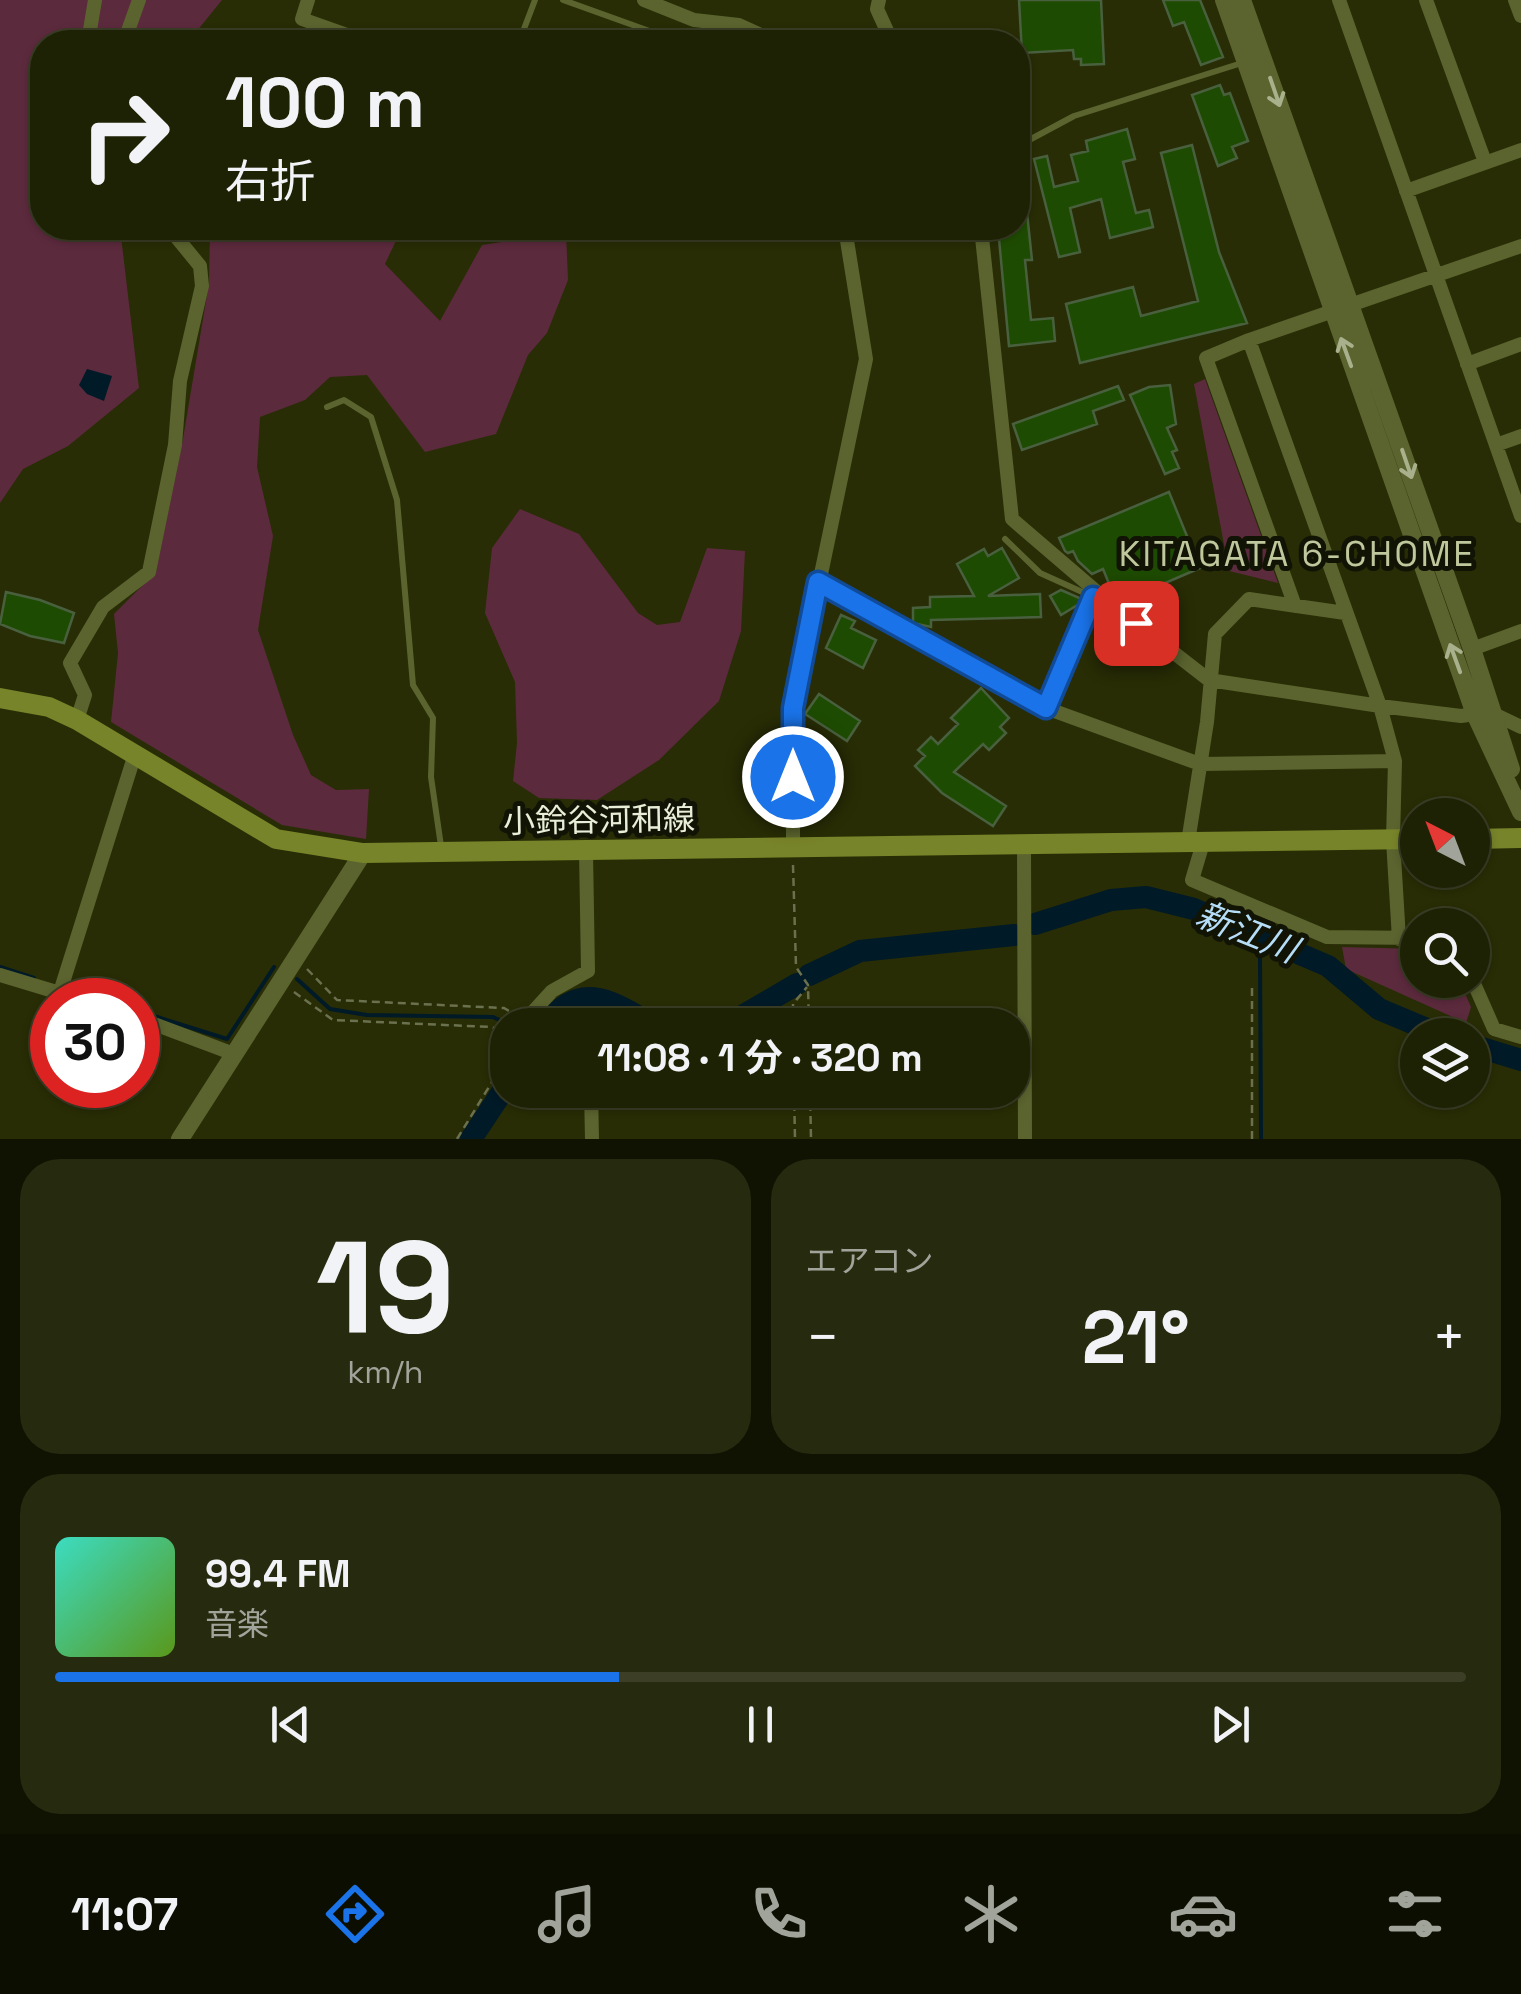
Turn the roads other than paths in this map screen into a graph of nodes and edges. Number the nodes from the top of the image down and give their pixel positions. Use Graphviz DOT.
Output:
graph roads {
  1 [pos="95,0"];
  2 [pos="139,0"];
  3 [pos="308,0"];
  4 [pos="535,0"];
  5 [pos="563,0"];
  6 [pos="644,0"];
  7 [pos="879,0"];
  8 [pos="1224,0"];
  9 [pos="1242,0"];
  10 [pos="1339,0"];
  11 [pos="1426,0"];
  12 [pos="1515,0"];
  13 [pos="1521,16"];
  14 [pos="90,30"];
  15 [pos="128,30"];
  16 [pos="333,30"];
  17 [pos="524,30"];
  18 [pos="647,30"];
  19 [pos="751,30"];
  20 [pos="887,30"];
  21 [pos="1254,59"];
  22 [pos="1030,140"];
  23 [pos="1521,150"];
  24 [pos="1485,162"];
  25 [pos="1406,191"];
  26 [pos="179,240"];
  27 [pos="847,240"];
  28 [pos="982,240"];
  29 [pos="1521,246"];
  30 [pos="1436,276"];
  31 [pos="1351,306"];
  32 [pos="1332,311"];
  33 [pos="1248,340"];
  34 [pos="1521,344"];
  35 [pos="1467,364"];
  36 [pos="328,407"];
  37 [pos="1521,436"];
  38 [pos="1496,445"];
  39 [pos="1521,516"];
  40 [pos="1005,539"];
  41 [pos="818,582"];
  42 [pos="1093,597"];
  43 [pos="1111,604"];
  44 [pos="1296,606"];
  45 [pos="1346,613"];
  46 [pos="1521,631"];
  47 [pos="1472,649"];
  48 [pos="1209,680"];
  49 [pos="0,698"];
  50 [pos="1380,706"];
  51 [pos="1046,708"];
  52 [pos="1485,714"];
  53 [pos="77,720"];
  54 [pos="1521,727"];
  55 [pos="135,754"];
  56 [pos="1395,761"];
  57 [pos="1200,764"];
  58 [pos="1521,800"];
  59 [pos="1521,812"];
  60 [pos="1521,838"];
  61 [pos="1490,839"];
  62 [pos="1392,840"];
  63 [pos="1400,840"];
  64 [pos="1196,842"];
  65 [pos="1024,844"];
  66 [pos="792,846"];
  67 [pos="586,851"];
  68 [pos="442,852"];
  69 [pos="362,854"];
  70 [pos="1399,939"];
  71 [pos="0,974"];
  72 [pos="64,978"];
  73 [pos="30,983"];
  74 [pos="1481,998"];
  75 [pos="535,1008"];
  76 [pos="160,1026"];
  77 [pos="1521,1037"];
  78 [pos="234,1054"];
  79 [pos="591,1108"];
  80 [pos="180,1139"];
  81 [pos="592,1139"];
  82 [pos="1025,1139"];
  1 -- 14 [label="street"];
  2 -- 15 [label="street"];
  3 -- 16 [label="street"];
  4 -- 17 [label="lane"];
  5 -- 18 [label="lane"];
  6 -- 19 [label="street"];
  7 -- 20 [label="street"];
  8 -- 21 [label="street"];
  9 -- 21 [label="street"];
  10 -- 25 [label="street"];
  11 -- 24 [label="street"];
  12 -- 13 [label="street"];
  21 -- 22 [label="lane"];
  21 -- 31 [label="street, one-way"];
  21 -- 32 [label="street"];
  23 -- 24 [label="street"];
  24 -- 25 [label="street"];
  25 -- 30 [label="street"];
  26 -- 53 [label="street"];
  27 -- 41 [label="street"];
  28 -- 43 [label="street"];
  29 -- 30 [label="street"];
  30 -- 31 [label="street"];
  30 -- 35 [label="street"];
  31 -- 32 [label="street"];
  31 -- 47 [label="street, one-way"];
  32 -- 33 [label="street"];
  52 -- 32 [label="street, one-way"];
  33 -- 44 [label="street"];
  33 -- 45 [label="street"];
  34 -- 35 [label="street"];
  35 -- 38 [label="street"];
  36 -- 68 [label="lane"];
  37 -- 38 [label="street"];
  38 -- 39 [label="street"];
  40 -- 42 [label="lane"];
  41 -- 51 [label="street"];
  41 -- 66 [label="street"];
  42 -- 43 [label="lane"];
  42 -- 51 [label="lane"];
  43 -- 48 [label="street"];
  44 -- 45 [label="street"];
  44 -- 48 [label="street"];
  45 -- 50 [label="street"];
  46 -- 47 [label="street"];
  47 -- 52 [label="street"];
  48 -- 50 [label="street"];
  48 -- 57 [label="street"];
  49 -- 53 [label="main road, 小鈴谷河和線"];
  50 -- 52 [label="street"];
  50 -- 56 [label="street"];
  51 -- 57 [label="street"];
  52 -- 54 [label="street"];
  52 -- 58 [label="street"];
  52 -- 59 [label="street"];
  53 -- 55 [label="main road, 小鈴谷河和線"];
  55 -- 69 [label="main road, 小鈴谷河和線"];
  55 -- 72 [label="street"];
  56 -- 57 [label="street"];
  56 -- 62 [label="street"];
  57 -- 64 [label="street"];
  60 -- 61 [label="main road"];
  62 -- 63 [label="main road, 小鈴谷河和線"];
  62 -- 64 [label="main road, 小鈴谷河和線"];
  62 -- 70 [label="street"];
  64 -- 65 [label="main road, 小鈴谷河和線"];
  64 -- 70 [label="street"];
  65 -- 66 [label="main road, 小鈴谷河和線"];
  65 -- 82 [label="street"];
  66 -- 67 [label="main road, 小鈴谷河和線"];
  67 -- 68 [label="main road, 小鈴谷河和線"];
  67 -- 75 [label="street"];
  68 -- 69 [label="main road, 小鈴谷河和線"];
  69 -- 78 [label="street"];
  71 -- 73 [label="street"];
  74 -- 77 [label="street"];
  76 -- 78 [label="street"];
  78 -- 80 [label="street"];
  79 -- 81 [label="street"];
}
